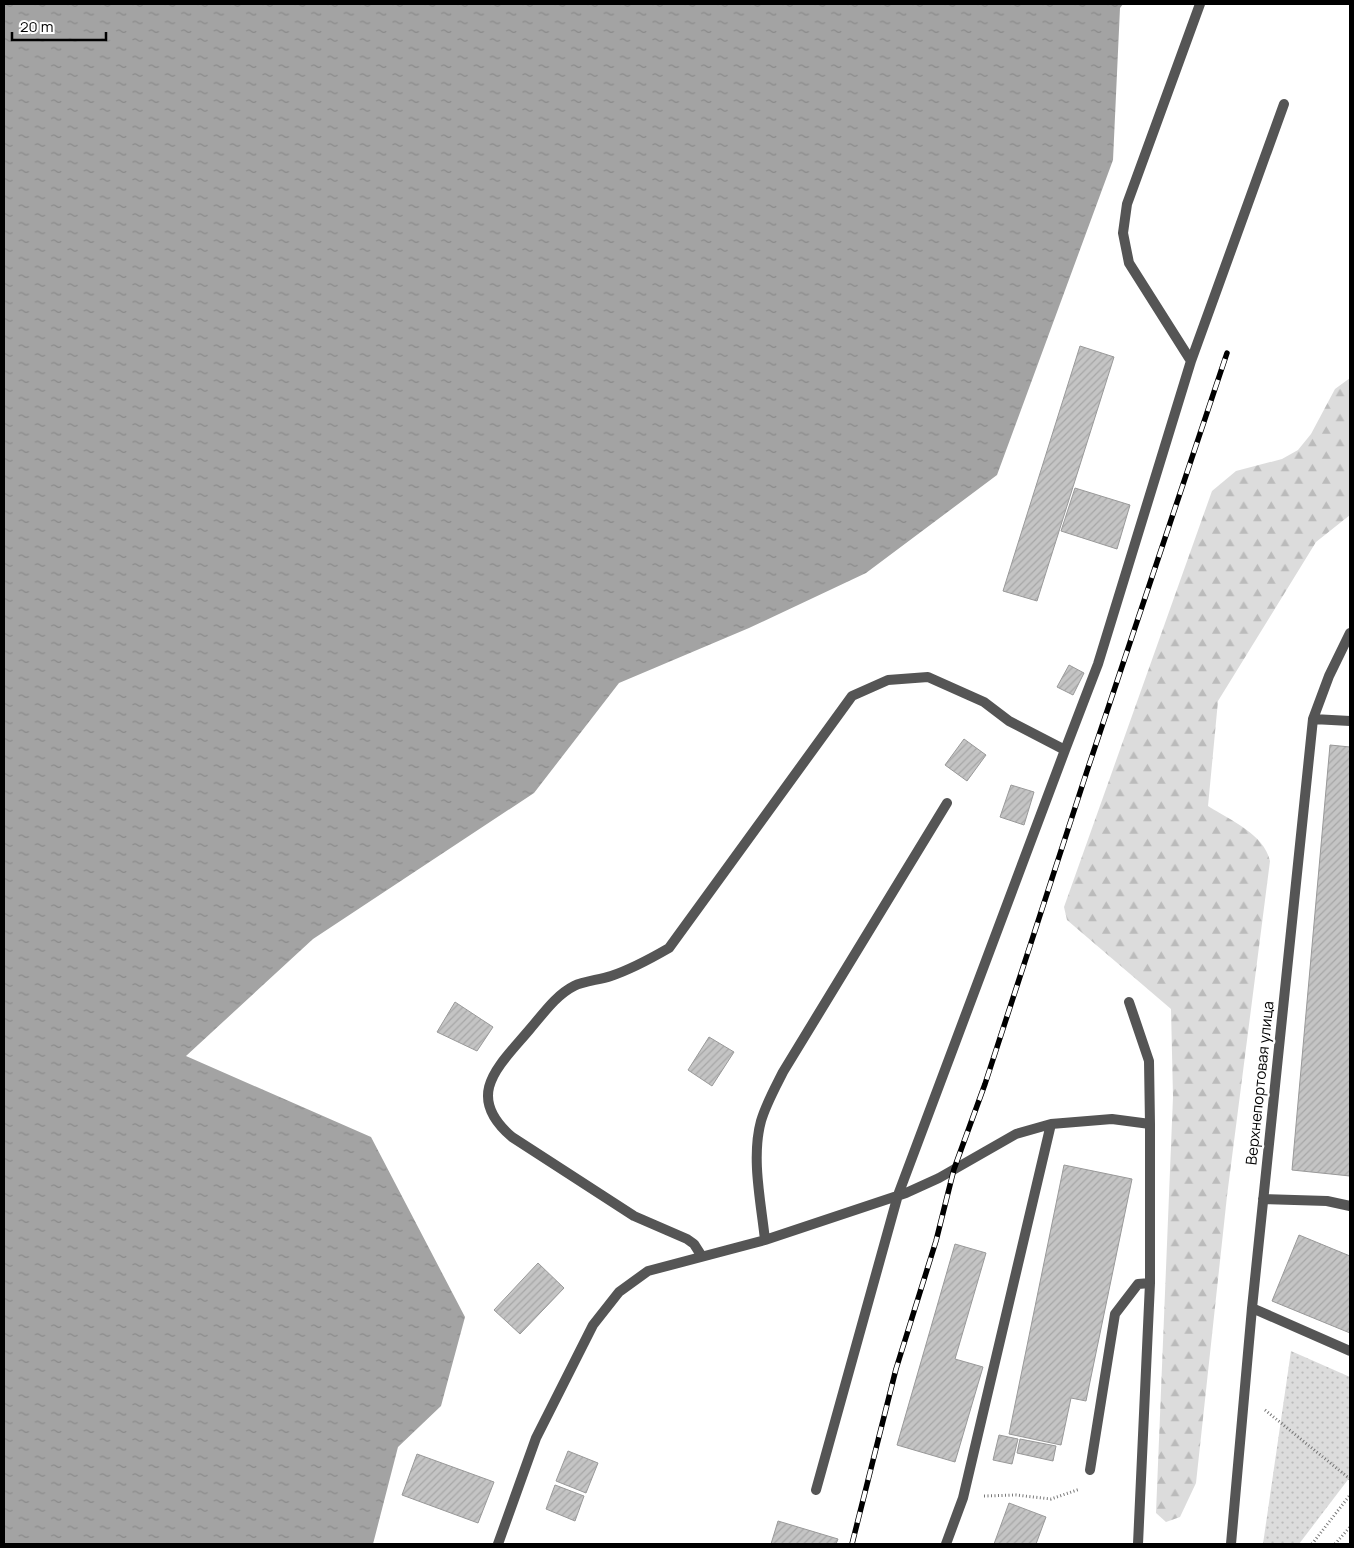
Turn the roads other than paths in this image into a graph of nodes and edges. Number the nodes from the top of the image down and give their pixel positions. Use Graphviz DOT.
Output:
graph roads {
  1 [pos="1200,4"];
  2 [pos="1284,104"];
  3 [pos="1191,361"];
  4 [pos="1350,633"];
  5 [pos="1313,719"];
  6 [pos="1350,721"];
  7 [pos="1065,750"];
  8 [pos="947,803"];
  9 [pos="1129,1002"];
  10 [pos="1051,1124"];
  11 [pos="1150,1124"];
  12 [pos="898,1195"];
  13 [pos="1263,1200"];
  14 [pos="1350,1206"];
  15 [pos="765,1240"];
  16 [pos="700,1255"];
  17 [pos="1150,1283"];
  18 [pos="1252,1308"];
  19 [pos="1350,1351"];
  20 [pos="1090,1470"];
  21 [pos="816,1490"];
  22 [pos="498,1544"];
  23 [pos="946,1544"];
  24 [pos="1138,1544"];
  25 [pos="1231,1544"];
  1 -- 3 [label="lane"];
  2 -- 3 [label="lane"];
  3 -- 7 [label="lane"];
  4 -- 5 [label="lane, Верхнепортовая улица"];
  5 -- 6 [label="lane"];
  5 -- 13 [label="lane, Верхнепортовая улица"];
  7 -- 12 [label="lane"];
  7 -- 16 [label="lane"];
  8 -- 15 [label="lane"];
  9 -- 11 [label="lane"];
  10 -- 11 [label="lane"];
  10 -- 12 [label="lane"];
  10 -- 23 [label="lane"];
  11 -- 17 [label="lane"];
  12 -- 15 [label="lane"];
  12 -- 21 [label="lane"];
  13 -- 14 [label="lane"];
  13 -- 18 [label="lane, Верхнепортовая улица"];
  15 -- 16 [label="lane"];
  16 -- 22 [label="lane"];
  17 -- 20 [label="lane"];
  17 -- 24 [label="lane"];
  18 -- 19 [label="lane"];
  18 -- 25 [label="lane, Верхнепортовая улица"];
}
